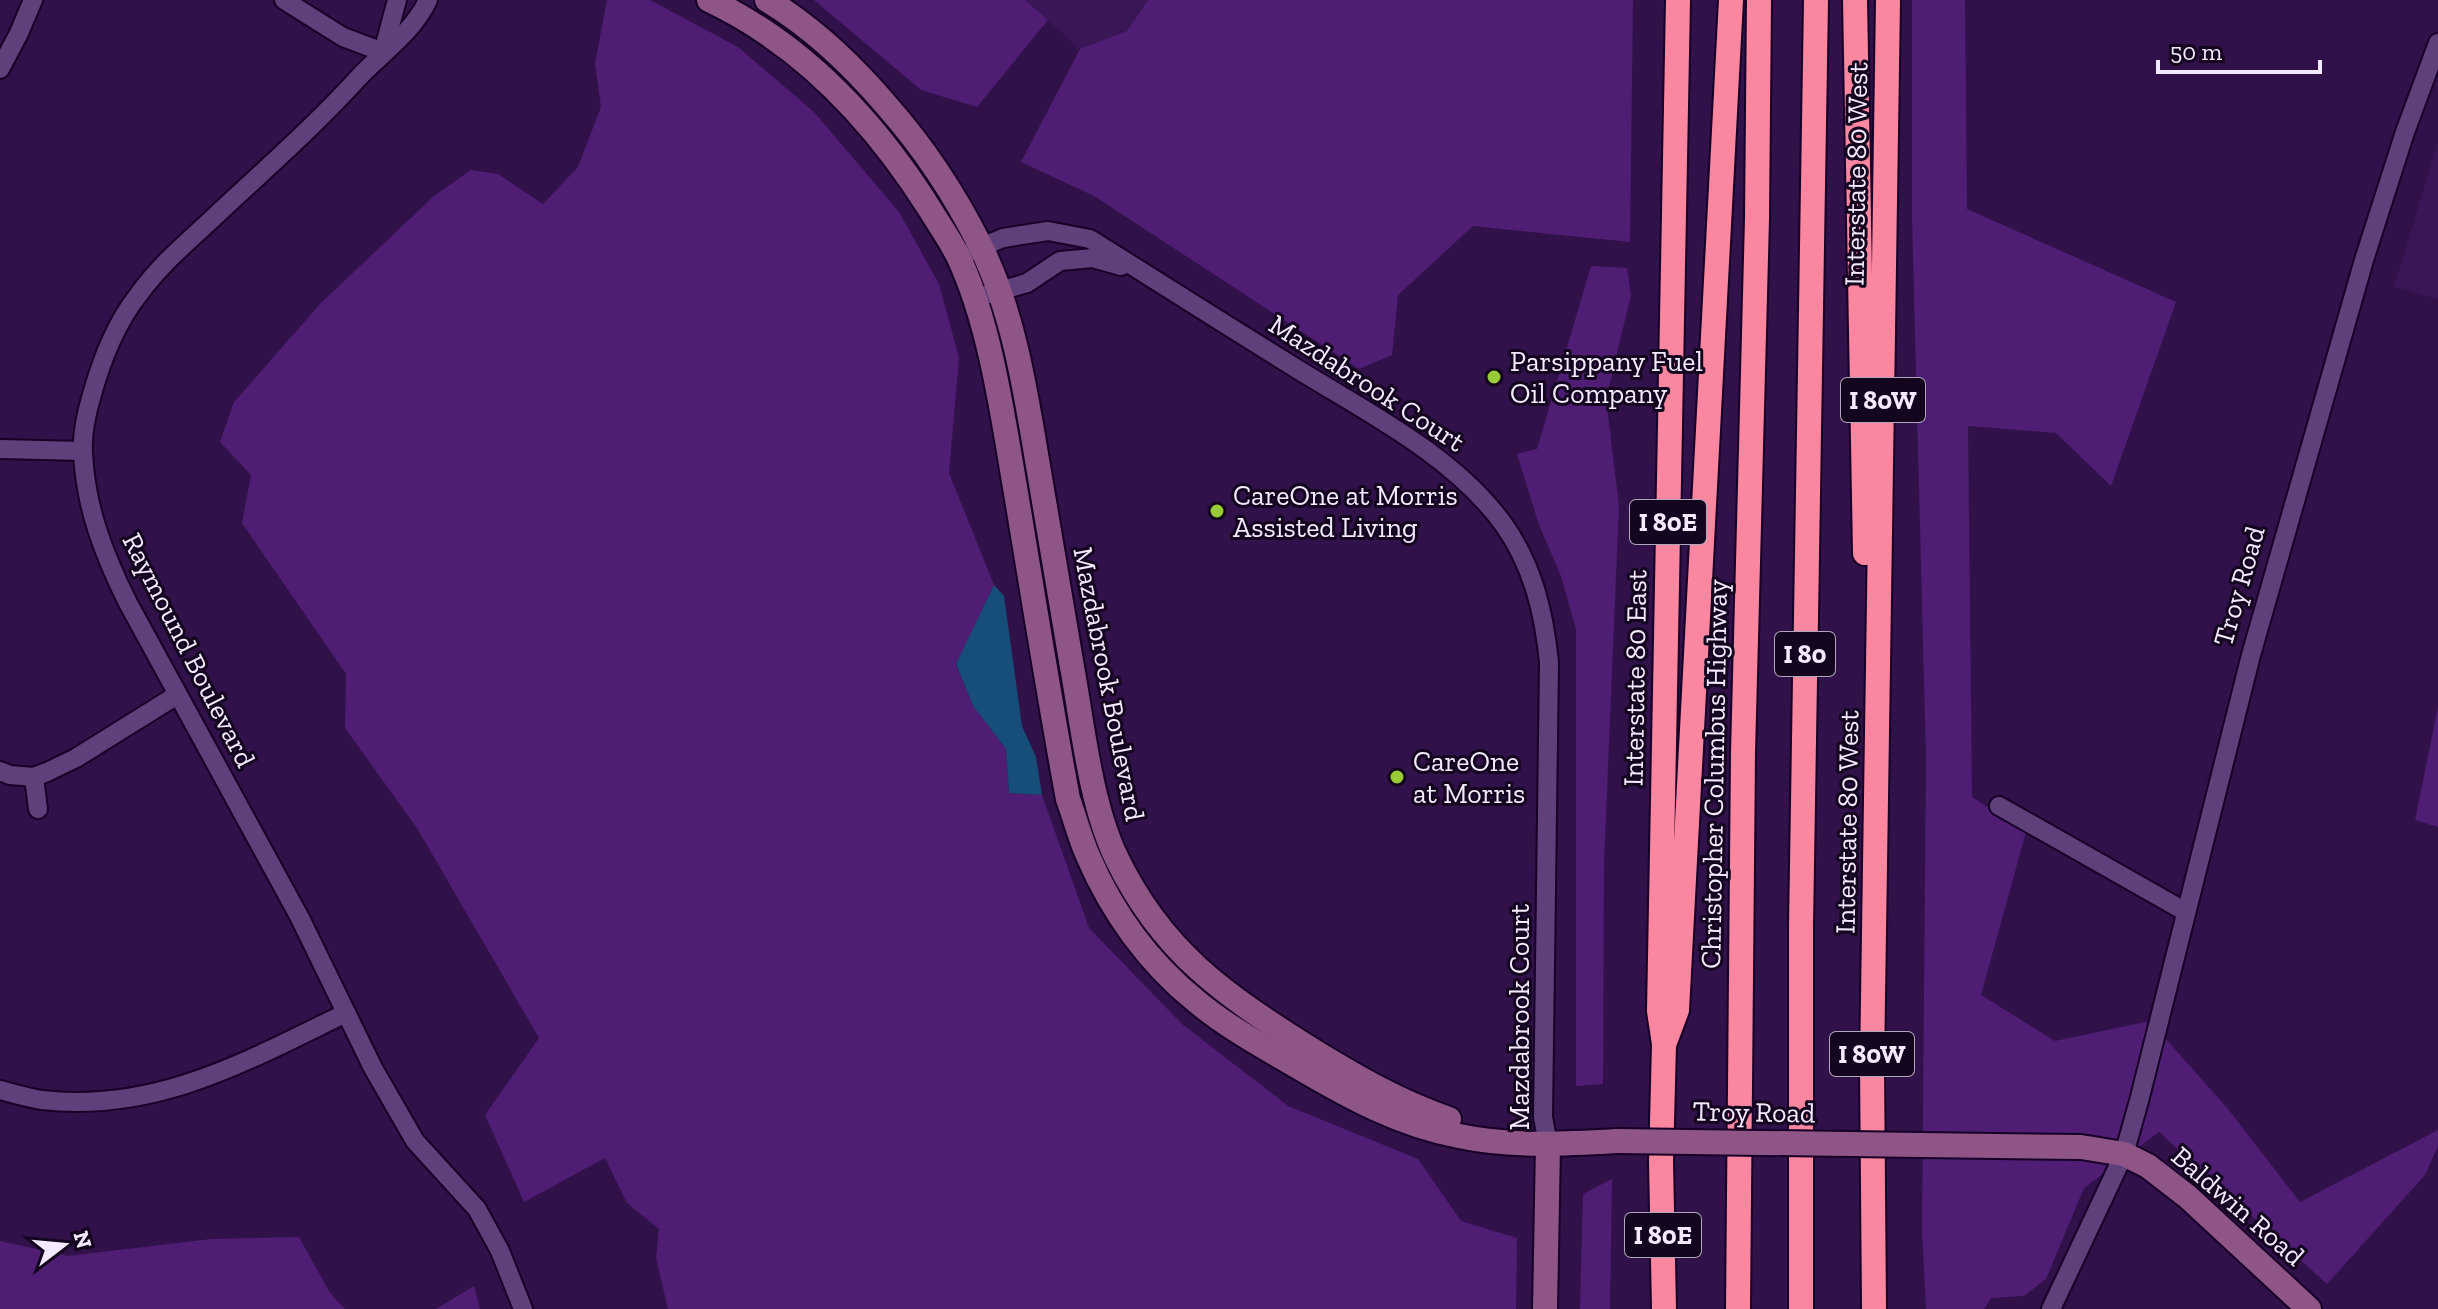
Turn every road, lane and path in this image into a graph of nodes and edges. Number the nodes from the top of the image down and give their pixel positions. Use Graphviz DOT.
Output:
graph roads {
  1 [pos="33,0"];
  2 [pos="284,0"];
  3 [pos="397,0"];
  4 [pos="428,0"];
  5 [pos="709,0"];
  6 [pos="767,0"];
  7 [pos="1678,0"];
  8 [pos="1731,0"];
  9 [pos="1759,0"];
  10 [pos="1816,0"];
  11 [pos="1855,0"];
  12 [pos="1888,0"];
  13 [pos="2438,43"];
  14 [pos="383,52"];
  15 [pos="0,69"];
  16 [pos="970,252"];
  17 [pos="1143,272"];
  18 [pos="999,291"];
  19 [pos="975,299"];
  20 [pos="0,449"];
  21 [pos="82,451"];
  22 [pos="177,695"];
  23 [pos="0,771"];
  24 [pos="34,777"];
  25 [pos="1878,800"];
  26 [pos="1999,806"];
  27 [pos="38,809"];
  28 [pos="2186,912"];
  29 [pos="346,1013"];
  30 [pos="1664,1044"];
  31 [pos="0,1090"];
  32 [pos="1548,1145"];
  33 [pos="2124,1154"];
  34 [pos="523,1309"];
  35 [pos="1545,1309"];
  36 [pos="1664,1309"];
  37 [pos="1738,1309"];
  38 [pos="1801,1309"];
  39 [pos="1874,1309"];
  40 [pos="2051,1309"];
  41 [pos="2309,1309"];
  1 -- 15 [label="street"];
  2 -- 14 [label="street"];
  3 -- 14 [label="street, Raymound Boulevard"];
  4 -- 14 [label="street, Raymound Boulevard"];
  5 -- 16 [label="street"];
  6 -- 16 [label="street"];
  7 -- 30 [label="highway, Interstate 80 East / I 80E"];
  8 -- 30 [label="highway"];
  9 -- 37 [label="highway, Christopher Columbus Highway / I 80"];
  10 -- 38 [label="highway, I 80"];
  11 -- 25 [label="highway"];
  12 -- 25 [label="highway, Interstate 80 West / I 80W"];
  13 -- 28 [label="street, Troy Road"];
  14 -- 21 [label="street, Raymound Boulevard"];
  16 -- 17 [label="street, Mazdabrook Court"];
  16 -- 18 [label="street, Mazdabrook Boulevard"];
  16 -- 19 [label="street, Mazdabrook Boulevard"];
  17 -- 18 [label="street, Mazdabrook Court"];
  17 -- 32 [label="street, Mazdabrook Court"];
  18 -- 19 [label="street, Mazdabrook Court"];
  18 -- 32 [label="street, Mazdabrook Boulevard"];
  19 -- 32 [label="street, Mazdabrook Boulevard"];
  20 -- 21 [label="street"];
  21 -- 22 [label="street, Raymound Boulevard"];
  22 -- 24 [label="street"];
  22 -- 29 [label="street, Raymound Boulevard"];
  23 -- 24 [label="street"];
  24 -- 27 [label="street"];
  25 -- 39 [label="highway, Interstate 80 West / I 80W"];
  26 -- 28 [label="street"];
  28 -- 33 [label="street, Troy Road"];
  29 -- 31 [label="street"];
  29 -- 34 [label="street, Raymound Boulevard"];
  30 -- 36 [label="highway, Interstate 80 East / I 80E"];
  32 -- 33 [label="street, Troy Road, bridge"];
  32 -- 35 [label="street"];
  33 -- 40 [label="street, Troy Road"];
  33 -- 41 [label="street, Baldwin Road"];
}
